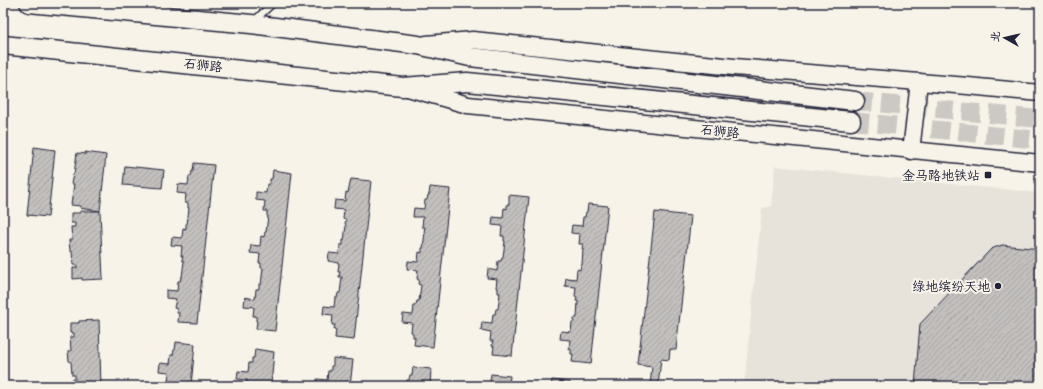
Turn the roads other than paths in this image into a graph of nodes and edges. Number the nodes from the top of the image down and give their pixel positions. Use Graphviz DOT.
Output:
graph roads {
  1 [pos="29,3"];
  2 [pos="273,3"];
  3 [pos="251,24"];
  4 [pos="3,45"];
  5 [pos="418,45"];
  6 [pos="919,82"];
  7 [pos="403,87"];
  8 [pos="1040,93"];
  9 [pos="854,101"];
  10 [pos="851,121"];
  11 [pos="911,150"];
  12 [pos="1040,163"];
  1 -- 3 [label="main road"];
  2 -- 3 [label="lane"];
  3 -- 5 [label="main road"];
  4 -- 7 [label="main road, 石狮路"];
  5 -- 6 [label="street"];
  5 -- 9 [label="main road"];
  6 -- 8 [label="street"];
  6 -- 11 [label="street"];
  7 -- 10 [label="main road, 石狮路"];
  7 -- 11 [label="street, 石狮路"];
  11 -- 12 [label="street, 石狮路"];
}
